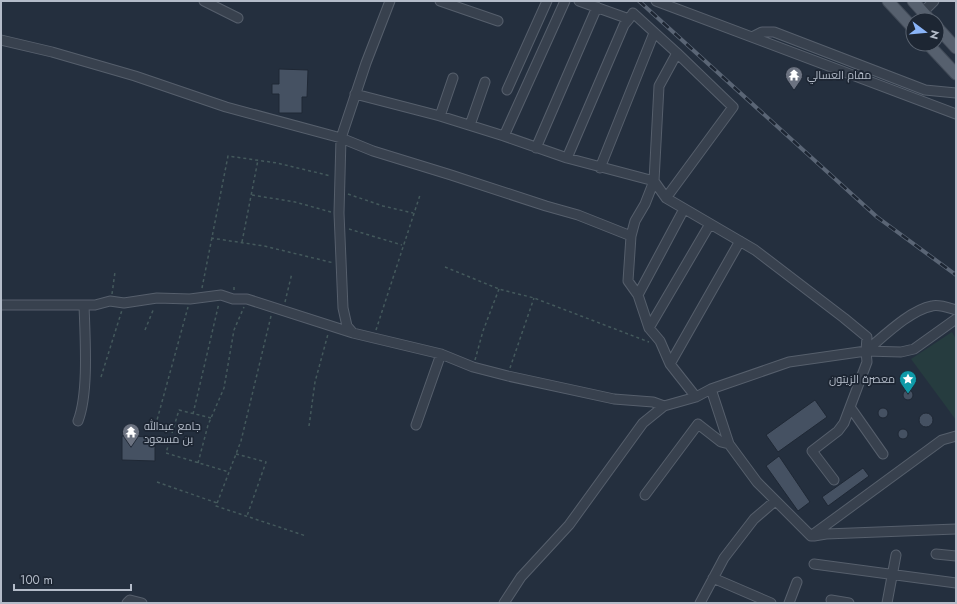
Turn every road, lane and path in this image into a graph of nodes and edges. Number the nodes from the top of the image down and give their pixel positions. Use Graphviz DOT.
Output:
graph roads {
  1 [pos="204,1"];
  2 [pos="390,1"];
  3 [pos="440,1"];
  4 [pos="547,1"];
  5 [pos="565,1"];
  6 [pos="579,1"];
  7 [pos="656,1"];
  8 [pos="888,1"];
  9 [pos="913,1"];
  10 [pos="934,1"];
  11 [pos="597,7"];
  12 [pos="923,12"];
  13 [pos="929,12"];
  14 [pos="238,18"];
  15 [pos="628,19"];
  16 [pos="905,19"];
  17 [pos="498,21"];
  18 [pos="654,33"];
  19 [pos="945,36"];
  20 [pos="752,37"];
  21 [pos="1,40"];
  22 [pos="956,48"];
  23 [pos="937,52"];
  24 [pos="677,53"];
  25 [pos="952,66"];
  26 [pos="956,74"];
  27 [pos="453,78"];
  28 [pos="485,82"];
  29 [pos="507,90"];
  30 [pos="956,93"];
  31 [pos="355,94"];
  32 [pos="956,114"];
  33 [pos="440,116"];
  34 [pos="470,126"];
  35 [pos="504,136"];
  36 [pos="341,138"];
  37 [pos="536,148"];
  38 [pos="567,158"];
  39 [pos="258,160"];
  40 [pos="600,168"];
  41 [pos="339,176"];
  42 [pos="654,181"];
  43 [pos="339,192"];
  44 [pos="252,195"];
  45 [pos="420,195"];
  46 [pos="666,198"];
  47 [pos="684,209"];
  48 [pos="339,213"];
  49 [pos="413,213"];
  50 [pos="710,224"];
  51 [pos="339,227"];
  52 [pos="631,236"];
  53 [pos="211,238"];
  54 [pos="740,241"];
  55 [pos="242,242"];
  56 [pos="402,245"];
  57 [pos="342,264"];
  58 [pos="445,267"];
  59 [pos="115,272"];
  60 [pos="292,273"];
  61 [pos="499,289"];
  62 [pos="221,295"];
  63 [pos="638,295"];
  64 [pos="157,298"];
  65 [pos="201,298"];
  66 [pos="534,298"];
  67 [pos="190,299"];
  68 [pos="246,299"];
  69 [pos="110,302"];
  70 [pos="124,303"];
  71 [pos="1,305"];
  72 [pos="84,305"];
  73 [pos="272,308"];
  74 [pos="284,310"];
  75 [pos="956,310"];
  76 [pos="956,319"];
  77 [pos="331,325"];
  78 [pos="648,328"];
  79 [pos="145,330"];
  80 [pos="353,333"];
  81 [pos="374,337"];
  82 [pos="660,341"];
  83 [pos="866,351"];
  84 [pos="441,354"];
  85 [pos="670,364"];
  86 [pos="473,367"];
  87 [pos="508,376"];
  88 [pos="101,377"];
  89 [pos="711,389"];
  90 [pos="696,397"];
  91 [pos="664,406"];
  92 [pos="850,407"];
  93 [pos="193,414"];
  94 [pos="211,418"];
  95 [pos="78,421"];
  96 [pos="416,425"];
  97 [pos="310,426"];
  98 [pos="154,431"];
  99 [pos="956,436"];
  100 [pos="729,444"];
  101 [pos="235,453"];
  102 [pos="884,454"];
  103 [pos="198,463"];
  104 [pos="229,472"];
  105 [pos="834,480"];
  106 [pos="157,482"];
  107 [pos="645,495"];
  108 [pos="775,501"];
  109 [pos="217,503"];
  110 [pos="247,516"];
  111 [pos="956,529"];
  112 [pos="306,536"];
  113 [pos="810,536"];
  114 [pos="936,554"];
  115 [pos="896,555"];
  116 [pos="956,556"];
  117 [pos="814,564"];
  118 [pos="892,574"];
  119 [pos="714,578"];
  120 [pos="797,582"];
  121 [pos="956,583"];
  122 [pos="831,600"];
  123 [pos="129,602"];
  124 [pos="142,603"];
  125 [pos="504,603"];
  126 [pos="700,603"];
  127 [pos="771,603"];
  128 [pos="789,603"];
  129 [pos="849,603"];
  130 [pos="887,603"];
  1 -- 14 [label="street"];
  2 -- 31 [label="street"];
  3 -- 17 [label="street"];
  4 -- 29 [label="street"];
  5 -- 35 [label="street"];
  6 -- 11 [label="street"];
  7 -- 20 [label="street"];
  8 -- 16 [label="main road"];
  9 -- 12 [label="main road"];
  10 -- 13 [label="street"];
  11 -- 15 [label="street"];
  11 -- 37 [label="street"];
  15 -- 18 [label="street"];
  15 -- 38 [label="street"];
  18 -- 24 [label="street"];
  18 -- 40 [label="street"];
  19 -- 22 [label="main road"];
  20 -- 30 [label="street"];
  20 -- 32 [label="street"];
  21 -- 36 [label="street"];
  23 -- 25 [label="main road"];
  24 -- 42 [label="street"];
  24 -- 46 [label="street"];
  25 -- 26 [label="main road"];
  27 -- 33 [label="street"];
  28 -- 34 [label="street"];
  31 -- 33 [label="street"];
  31 -- 36 [label="street"];
  33 -- 34 [label="street"];
  34 -- 35 [label="street"];
  35 -- 37 [label="street"];
  36 -- 41 [label="street"];
  36 -- 52 [label="street"];
  37 -- 38 [label="street"];
  38 -- 40 [label="street"];
  39 -- 41 [label="path"];
  39 -- 44 [label="path"];
  39 -- 53 [label="path"];
  40 -- 42 [label="street"];
  41 -- 43 [label="street"];
  42 -- 46 [label="street"];
  42 -- 52 [label="street"];
  43 -- 48 [label="street"];
  43 -- 49 [label="path"];
  44 -- 48 [label="path"];
  44 -- 55 [label="path"];
  45 -- 49 [label="path"];
  46 -- 47 [label="street"];
  47 -- 50 [label="street"];
  47 -- 63 [label="street"];
  48 -- 51 [label="street"];
  49 -- 56 [label="path"];
  50 -- 54 [label="street"];
  50 -- 78 [label="street"];
  51 -- 56 [label="path"];
  51 -- 57 [label="street"];
  52 -- 63 [label="street"];
  53 -- 55 [label="path"];
  53 -- 65 [label="path"];
  54 -- 83 [label="street"];
  54 -- 85 [label="street"];
  55 -- 57 [label="path"];
  56 -- 81 [label="path"];
  57 -- 80 [label="street"];
  58 -- 61 [label="path"];
  59 -- 69 [label="path"];
  60 -- 74 [label="path"];
  61 -- 66 [label="path"];
  61 -- 86 [label="path"];
  62 -- 65 [label="street"];
  62 -- 68 [label="street"];
  62 -- 93 [label="path"];
  63 -- 78 [label="street"];
  64 -- 67 [label="street"];
  64 -- 70 [label="street"];
  64 -- 79 [label="path"];
  65 -- 67 [label="street"];
  66 -- 82 [label="path"];
  66 -- 87 [label="path"];
  67 -- 98 [label="path"];
  68 -- 73 [label="street"];
  68 -- 94 [label="path"];
  69 -- 70 [label="street"];
  69 -- 72 [label="street"];
  70 -- 88 [label="path"];
  71 -- 72 [label="street"];
  72 -- 95 [label="street"];
  73 -- 74 [label="street"];
  73 -- 101 [label="path"];
  74 -- 77 [label="street"];
  75 -- 83 [label="street"];
  76 -- 83 [label="street"];
  77 -- 80 [label="street"];
  77 -- 97 [label="path"];
  78 -- 82 [label="street"];
  80 -- 81 [label="street"];
  81 -- 84 [label="street"];
  82 -- 85 [label="street"];
  83 -- 89 [label="street"];
  83 -- 92 [label="street"];
  84 -- 86 [label="street"];
  84 -- 96 [label="street"];
  85 -- 90 [label="street"];
  86 -- 87 [label="street"];
  87 -- 91 [label="street"];
  89 -- 90 [label="street"];
  89 -- 100 [label="street"];
  90 -- 91 [label="street"];
  91 -- 125 [label="street"];
  92 -- 102 [label="street"];
  92 -- 105 [label="street"];
  93 -- 94 [label="path"];
  93 -- 103 [label="path"];
  94 -- 103 [label="path"];
  99 -- 113 [label="street"];
  100 -- 107 [label="street"];
  100 -- 108 [label="street"];
  101 -- 104 [label="path"];
  101 -- 110 [label="path"];
  103 -- 104 [label="path"];
  104 -- 109 [label="path"];
  106 -- 109 [label="path"];
  108 -- 113 [label="street"];
  108 -- 119 [label="street"];
  109 -- 110 [label="path"];
  110 -- 112 [label="path"];
  111 -- 113 [label="street"];
  114 -- 116 [label="street"];
  115 -- 118 [label="street"];
  117 -- 118 [label="street"];
  118 -- 121 [label="street"];
  118 -- 130 [label="street"];
  119 -- 126 [label="street"];
  119 -- 127 [label="street"];
  120 -- 128 [label="street"];
  122 -- 129 [label="street"];
  123 -- 124 [label="street"];
}
